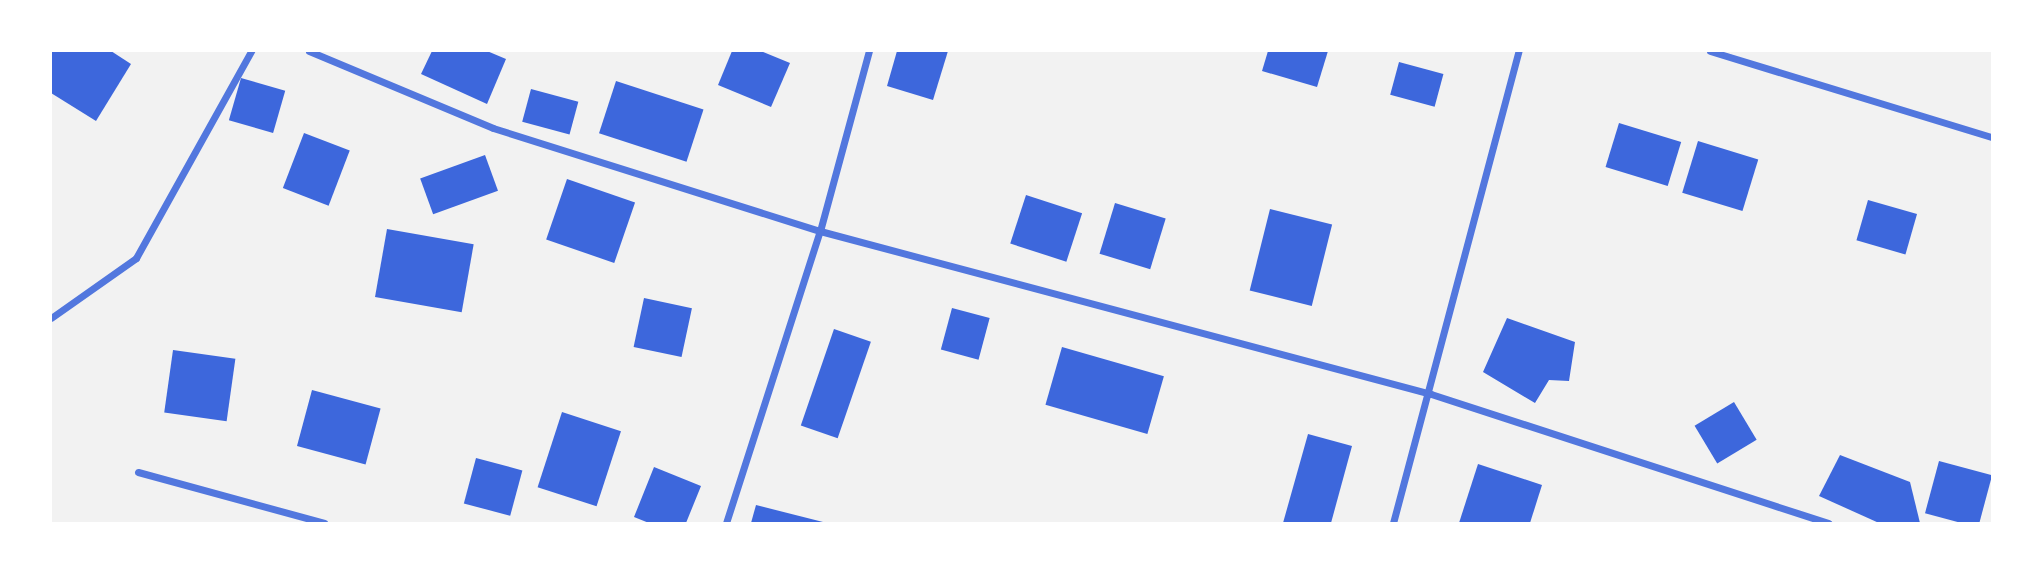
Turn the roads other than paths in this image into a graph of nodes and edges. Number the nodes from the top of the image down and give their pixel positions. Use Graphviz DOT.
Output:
graph roads {
  1 [pos="251,51"];
  2 [pos="309,51"];
  3 [pos="869,51"];
  4 [pos="1520,51"];
  5 [pos="1710,51"];
  6 [pos="1992,137"];
  7 [pos="820,231"];
  8 [pos="51,318"];
  9 [pos="1431,394"];
  10 [pos="138,472"];
  11 [pos="324,523"];
  12 [pos="726,523"];
  13 [pos="1393,523"];
  14 [pos="1829,523"];
  1 -- 8 [label="street"];
  2 -- 7 [label="street"];
  3 -- 7 [label="street"];
  4 -- 9 [label="street"];
  5 -- 6 [label="street"];
  7 -- 9 [label="street"];
  7 -- 12 [label="street"];
  9 -- 13 [label="street"];
  9 -- 14 [label="street"];
  10 -- 11 [label="street"];
}
